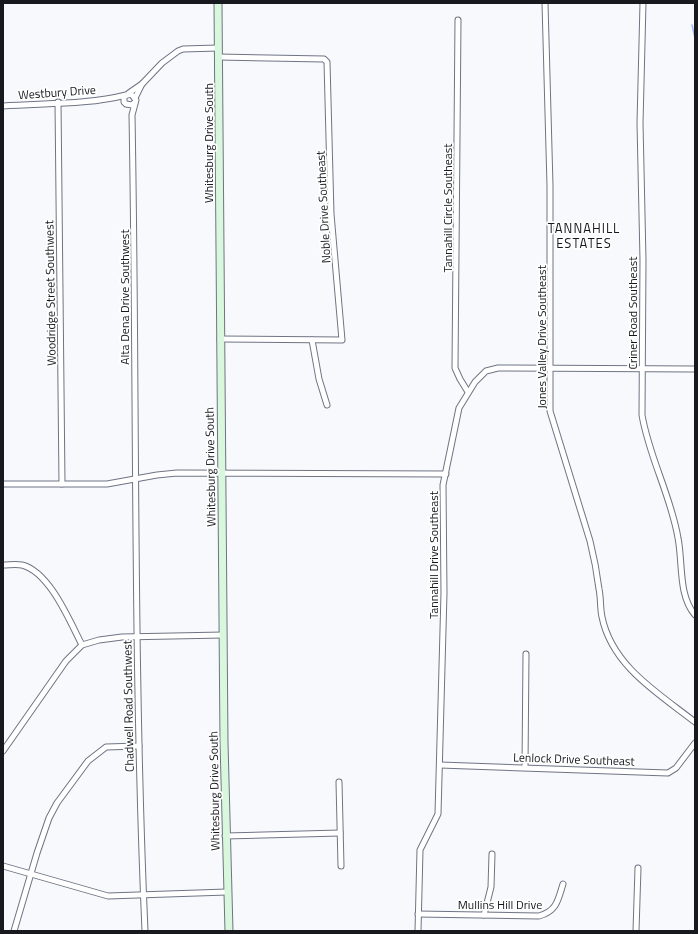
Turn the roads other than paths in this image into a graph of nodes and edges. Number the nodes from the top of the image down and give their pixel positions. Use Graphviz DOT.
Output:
graph roads {
  1 [pos="218,3"];
  2 [pos="545,3"];
  3 [pos="643,3"];
  4 [pos="458,20"];
  5 [pos="218,48"];
  6 [pos="218,57"];
  7 [pos="142,84"];
  8 [pos="128,94"];
  9 [pos="112,98"];
  10 [pos="135,100"];
  11 [pos="58,102"];
  12 [pos="125,103"];
  13 [pos="3,106"];
  14 [pos="132,115"];
  15 [pos="220,339"];
  16 [pos="312,340"];
  17 [pos="550,368"];
  18 [pos="642,368"];
  19 [pos="695,369"];
  20 [pos="468,392"];
  21 [pos="327,405"];
  22 [pos="221,473"];
  23 [pos="446,474"];
  24 [pos="135,480"];
  25 [pos="3,484"];
  26 [pos="62,484"];
  27 [pos="3,565"];
  28 [pos="695,615"];
  29 [pos="223,635"];
  30 [pos="137,637"];
  31 [pos="82,646"];
  32 [pos="526,654"];
  33 [pos="695,722"];
  34 [pos="695,743"];
  35 [pos="139,746"];
  36 [pos="3,751"];
  37 [pos="440,765"];
  38 [pos="525,767"];
  39 [pos="339,782"];
  40 [pos="340,833"];
  41 [pos="225,836"];
  42 [pos="492,854"];
  43 [pos="3,866"];
  44 [pos="341,866"];
  45 [pos="638,868"];
  46 [pos="31,874"];
  47 [pos="563,884"];
  48 [pos="227,892"];
  49 [pos="143,896"];
  50 [pos="418,914"];
  51 [pos="484,915"];
  52 [pos="14,931"];
  53 [pos="145,931"];
  54 [pos="229,931"];
  55 [pos="418,931"];
  56 [pos="636,931"];
  1 -- 5 [label="main road, Whitesburg Drive South"];
  2 -- 17 [label="street, Jones Valley Drive Southeast"];
  3 -- 18 [label="street, Criner Road Southeast"];
  4 -- 20 [label="street, Tannahill Circle Southeast"];
  5 -- 6 [label="main road, Whitesburg Drive South"];
  5 -- 7 [label="street, Westbury Drive"];
  6 -- 15 [label="main road, Whitesburg Drive South"];
  6 -- 16 [label="street, Noble Drive Southeast"];
  7 -- 8 [label="street, Westbury Drive"];
  7 -- 10 [label="street, Westbury Drive"];
  8 -- 9 [label="street, Westbury Drive"];
  8 -- 10 [label="street"];
  8 -- 12 [label="street"];
  9 -- 11 [label="street, Westbury Drive"];
  9 -- 12 [label="street, Westbury Drive"];
  10 -- 12 [label="street"];
  10 -- 14 [label="street, Alta Dena Drive Southwest"];
  11 -- 13 [label="street, Westbury Drive"];
  11 -- 26 [label="street, Woodridge Street Southwest"];
  12 -- 14 [label="street, Alta Dena Drive Southwest"];
  14 -- 24 [label="street, Alta Dena Drive Southwest"];
  15 -- 16 [label="street, Noble Drive Southeast"];
  15 -- 22 [label="main road, Whitesburg Drive South"];
  16 -- 21 [label="street"];
  17 -- 18 [label="street, Tannahill Drive Southeast"];
  17 -- 20 [label="street, Tannahill Drive Southeast"];
  17 -- 33 [label="street, Jones Valley Drive Southeast"];
  18 -- 19 [label="street, Tannahill Drive Southeast"];
  18 -- 28 [label="street, Criner Road Southeast"];
  20 -- 23 [label="street, Tannahill Drive Southeast"];
  22 -- 23 [label="street"];
  22 -- 24 [label="street"];
  22 -- 29 [label="main road, Whitesburg Drive South"];
  23 -- 37 [label="street, Tannahill Drive Southeast"];
  24 -- 26 [label="street"];
  24 -- 30 [label="street, Chadwell Road Southwest"];
  25 -- 26 [label="street"];
  27 -- 31 [label="street"];
  29 -- 30 [label="street"];
  29 -- 41 [label="main road, Whitesburg Drive South"];
  30 -- 31 [label="street"];
  30 -- 35 [label="street, Chadwell Road Southwest"];
  31 -- 36 [label="street"];
  32 -- 38 [label="street"];
  34 -- 38 [label="street, Lenlock Drive Southeast"];
  35 -- 46 [label="street"];
  35 -- 49 [label="street, Chadwell Road Southwest"];
  37 -- 38 [label="street, Lenlock Drive Southeast"];
  37 -- 50 [label="street, Tannahill Drive Southeast"];
  39 -- 40 [label="street"];
  40 -- 41 [label="street"];
  40 -- 44 [label="street"];
  41 -- 48 [label="main road, Whitesburg Drive South"];
  42 -- 51 [label="street"];
  43 -- 46 [label="street"];
  45 -- 56 [label="street"];
  46 -- 49 [label="street"];
  46 -- 52 [label="street"];
  47 -- 51 [label="street, Mullins Hill Drive"];
  48 -- 49 [label="street"];
  48 -- 54 [label="main road, Whitesburg Drive South"];
  49 -- 53 [label="street, Chadwell Road Southwest"];
  50 -- 51 [label="street, Mullins Hill Drive"];
  50 -- 55 [label="street, Tannahill Drive Southeast"];
}
